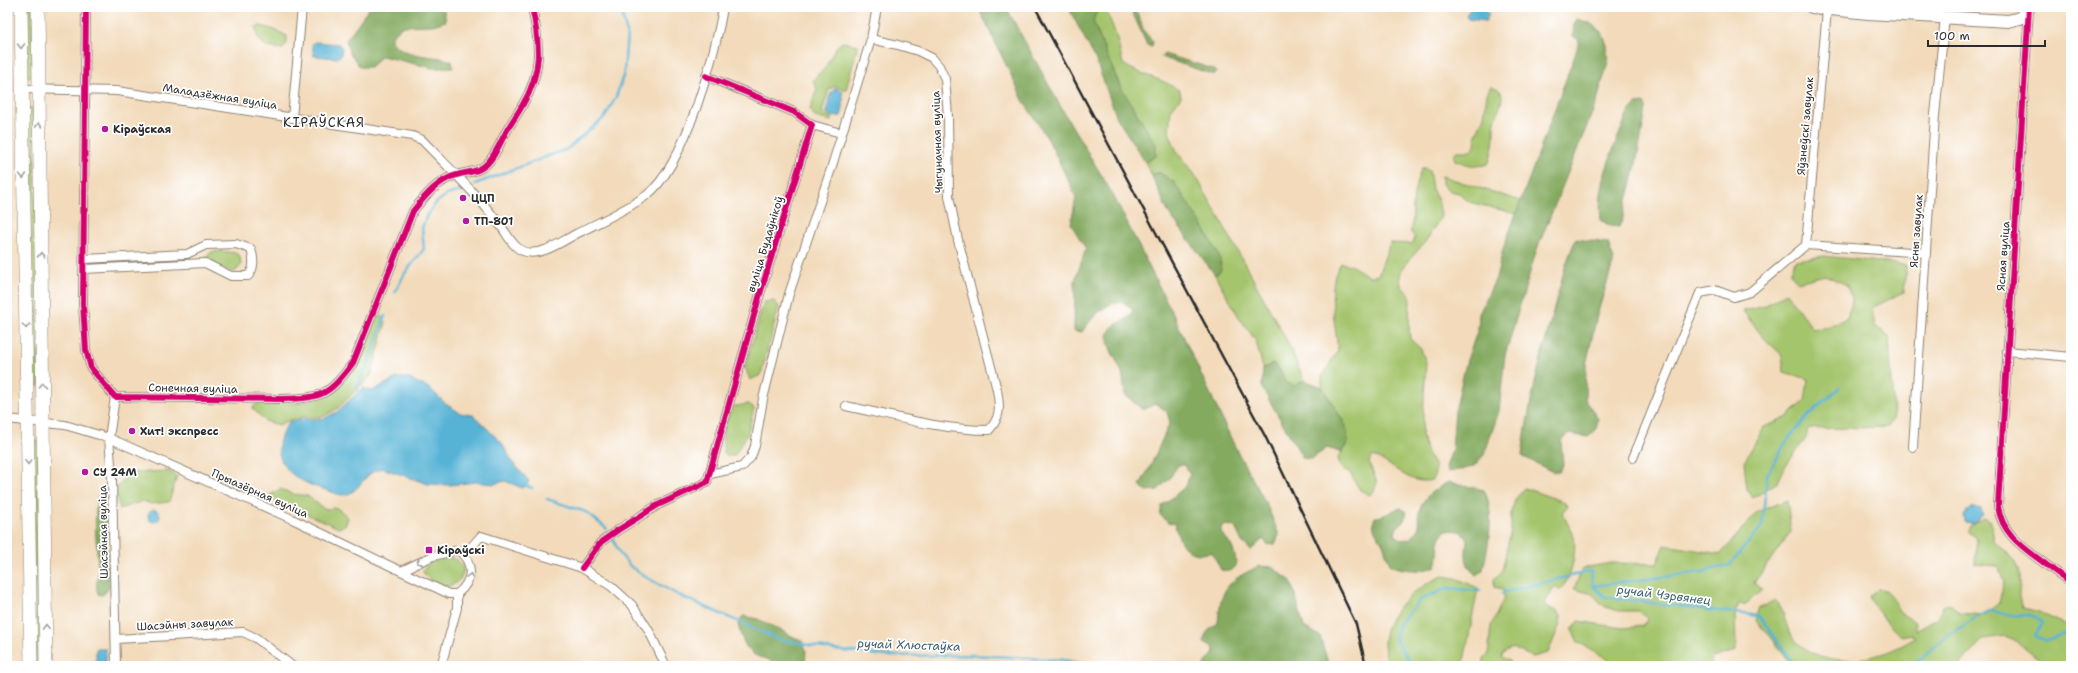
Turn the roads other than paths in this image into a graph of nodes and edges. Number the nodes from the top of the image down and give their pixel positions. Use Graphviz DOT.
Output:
graph roads {
  1 [pos="21,7"];
  2 [pos="38,7"];
  3 [pos="86,7"];
  4 [pos="302,7"];
  5 [pos="532,7"];
  6 [pos="723,7"];
  7 [pos="876,7"];
  8 [pos="1812,7"];
  9 [pos="2029,7"];
  10 [pos="1827,10"];
  11 [pos="1945,17"];
  12 [pos="871,39"];
  13 [pos="706,76"];
  14 [pos="22,89"];
  15 [pos="39,90"];
  16 [pos="84,90"];
  17 [pos="292,118"];
  18 [pos="812,125"];
  19 [pos="841,134"];
  20 [pos="456,175"];
  21 [pos="1806,245"];
  22 [pos="1926,253"];
  23 [pos="84,259"];
  24 [pos="84,269"];
  25 [pos="2007,351"];
  26 [pos="2071,357"];
  27 [pos="115,397"];
  28 [pos="846,406"];
  29 [pos="7,419"];
  30 [pos="28,423"];
  31 [pos="43,424"];
  32 [pos="109,438"];
  33 [pos="1913,447"];
  34 [pos="1633,458"];
  35 [pos="709,478"];
  36 [pos="464,555"];
  37 [pos="582,568"];
  38 [pos="400,571"];
  39 [pos="2071,581"];
  40 [pos="457,594"];
  41 [pos="116,639"];
  42 [pos="31,666"];
  43 [pos="46,666"];
  44 [pos="116,666"];
  45 [pos="292,666"];
  46 [pos="441,666"];
  47 [pos="666,666"];
  1 -- 14 [label="main road, one-way"];
  2 -- 15 [label="main road"];
  3 -- 16 [label="street"];
  4 -- 17 [label="street"];
  5 -- 20 [label="street, Сонечная вуліца"];
  6 -- 13 [label="street"];
  7 -- 12 [label="street"];
  8 -- 10 [label="street"];
  9 -- 11 [label="street"];
  9 -- 25 [label="street, Ясная вуліца"];
  10 -- 11 [label="street"];
  10 -- 21 [label="street, Яўзнеўскі завулак"];
  11 -- 22 [label="street, Ясны завулак"];
  12 -- 19 [label="street"];
  12 -- 28 [label="street, Чыгуначная вуліца"];
  13 -- 18 [label="street"];
  13 -- 20 [label="street"];
  14 -- 15 [label="street, Маладзёжная вуліца"];
  14 -- 30 [label="main road, one-way"];
  15 -- 16 [label="street, Маладзёжная вуліца"];
  31 -- 15 [label="main road, one-way"];
  16 -- 17 [label="street, Маладзёжная вуліца"];
  16 -- 23 [label="street"];
  17 -- 20 [label="street, Маладзёжная вуліца"];
  18 -- 19 [label="street"];
  18 -- 35 [label="street, вуліца Будаўнікоў"];
  19 -- 35 [label="street"];
  20 -- 27 [label="street, Сонечная вуліца"];
  21 -- 22 [label="street"];
  21 -- 34 [label="street"];
  22 -- 33 [label="street, Ясны завулак"];
  23 -- 24 [label="street"];
  23 -- 24 [label="street"];
  24 -- 27 [label="street"];
  25 -- 26 [label="street"];
  25 -- 39 [label="street, Ясная вуліца"];
  27 -- 32 [label="street, Шасэйная вуліца"];
  29 -- 30 [label="street, Прыазёрная вуліца"];
  30 -- 31 [label="street, Прыазёрная вуліца"];
  30 -- 42 [label="main road, one-way"];
  31 -- 32 [label="street, Прыазёрная вуліца"];
  43 -- 31 [label="main road, one-way"];
  32 -- 38 [label="street, Прыазёрная вуліца"];
  32 -- 41 [label="street, Шасэйная вуліца"];
  35 -- 37 [label="street"];
  36 -- 37 [label="street"];
  36 -- 38 [label="street, one-way"];
  40 -- 36 [label="street, one-way"];
  37 -- 47 [label="street"];
  38 -- 40 [label="street, Прыазёрная вуліца"];
  40 -- 46 [label="street"];
  41 -- 44 [label="street, Шасэйная вуліца"];
  41 -- 45 [label="street, Шасэйны завулак"];
}
